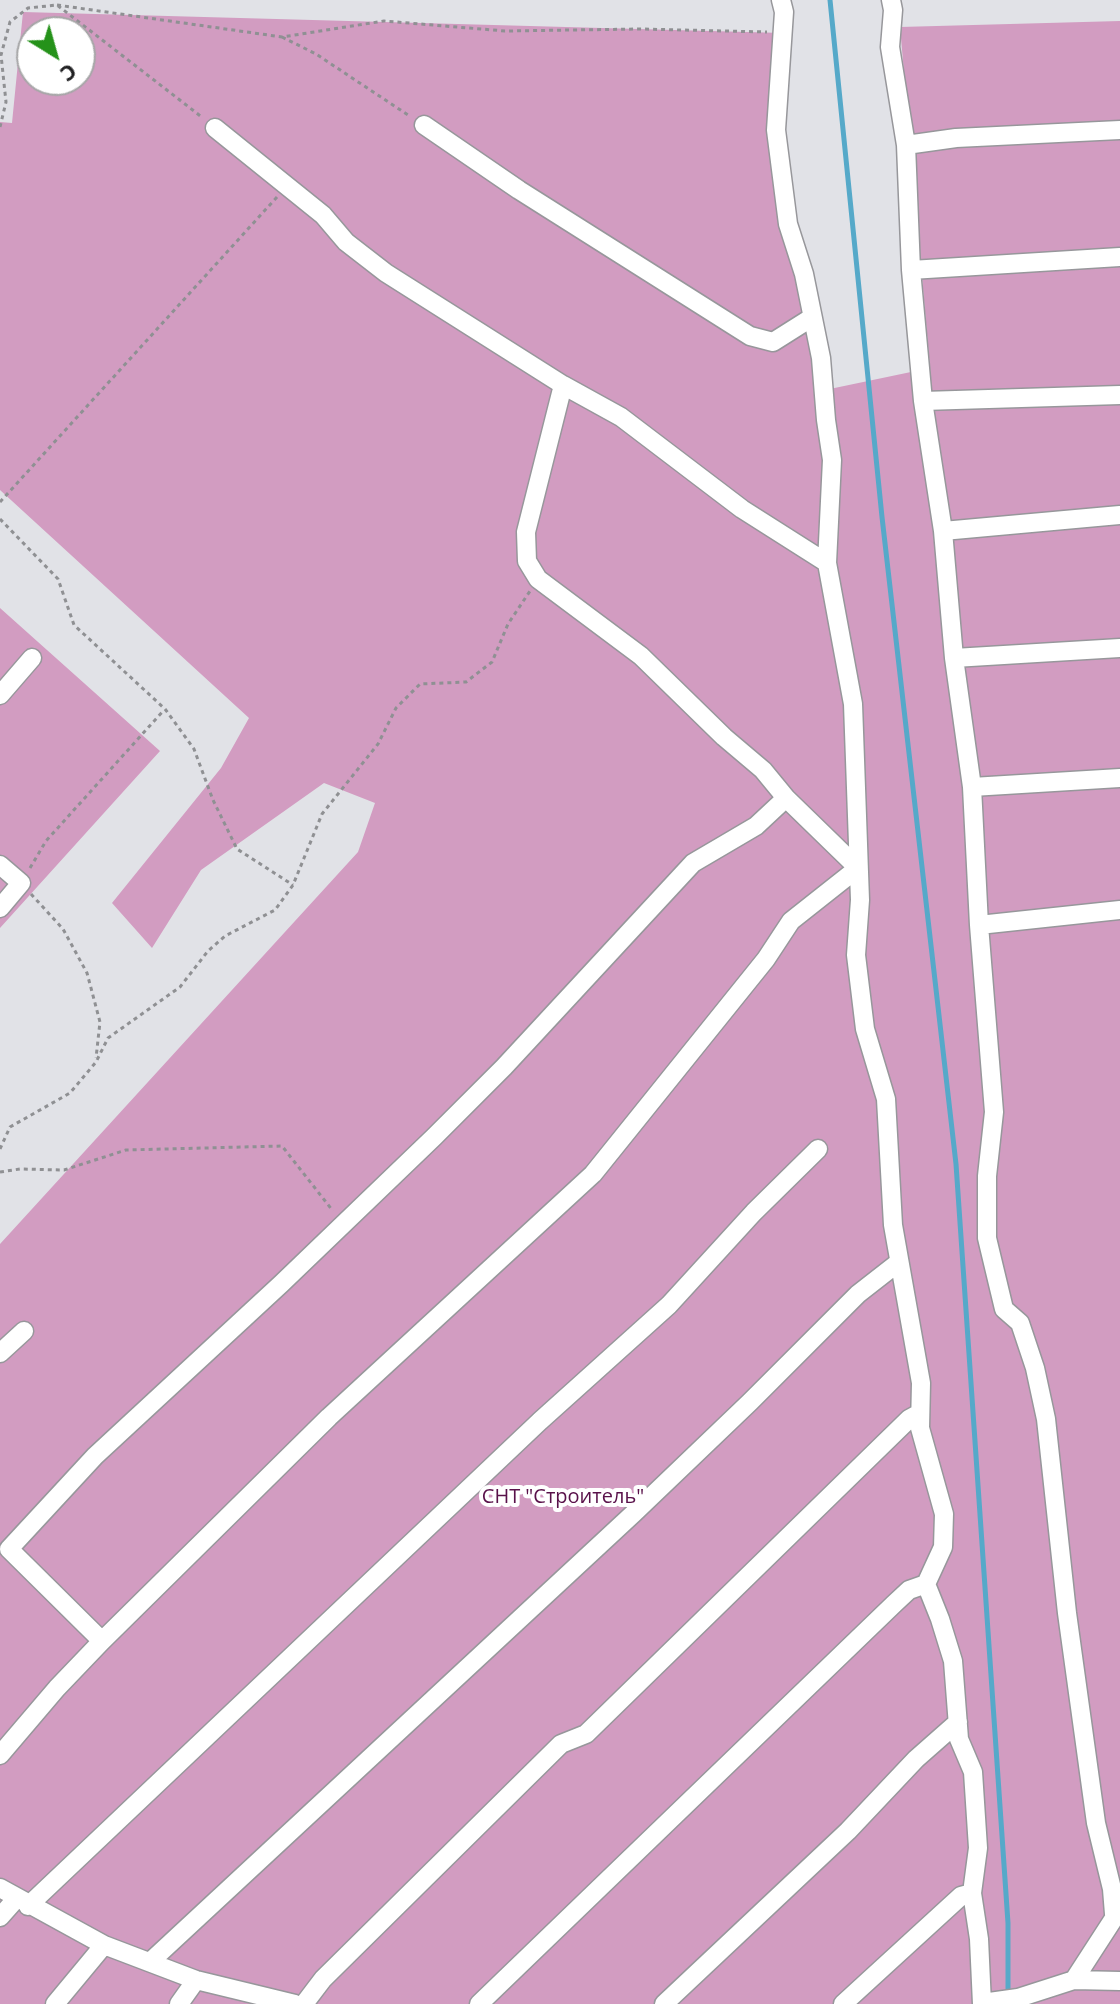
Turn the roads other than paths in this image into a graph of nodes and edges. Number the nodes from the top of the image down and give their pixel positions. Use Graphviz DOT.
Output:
graph roads {
  1 [pos="781,0"];
  2 [pos="891,0"];
  3 [pos="424,125"];
  4 [pos="215,128"];
  5 [pos="1120,130"];
  6 [pos="906,145"];
  7 [pos="1120,257"];
  8 [pos="911,270"];
  9 [pos="811,318"];
  10 [pos="563,385"];
  11 [pos="1120,395"];
  12 [pos="923,401"];
  13 [pos="1120,515"];
  14 [pos="943,531"];
  15 [pos="827,563"];
  16 [pos="1120,648"];
  17 [pos="32,658"];
  18 [pos="954,658"];
  19 [pos="0,695"];
  20 [pos="1120,778"];
  21 [pos="972,787"];
  22 [pos="786,798"];
  23 [pos="0,865"];
  24 [pos="858,868"];
  25 [pos="0,908"];
  26 [pos="1120,910"];
  27 [pos="979,925"];
  28 [pos="818,1149"];
  29 [pos="899,1262"];
  30 [pos="24,1331"];
  31 [pos="0,1353"];
  32 [pos="920,1413"];
  33 [pos="926,1584"];
  34 [pos="102,1641"];
  35 [pos="958,1722"];
  36 [pos="0,1755"];
  37 [pos="972,1893"];
  38 [pos="15,1898"];
  39 [pos="1117,1912"];
  40 [pos="0,1917"];
  41 [pos="104,1945"];
  42 [pos="150,1962"];
  43 [pos="196,1980"];
  44 [pos="1074,1980"];
  45 [pos="1120,1981"];
  46 [pos="995,2002"];
  47 [pos="55,2004"];
  48 [pos="179,2004"];
  49 [pos="294,2004"];
  50 [pos="479,2004"];
  51 [pos="664,2004"];
  52 [pos="843,2004"];
  1 -- 9 [label="lane"];
  2 -- 6 [label="lane"];
  3 -- 9 [label="lane"];
  4 -- 10 [label="lane"];
  5 -- 6 [label="lane"];
  6 -- 8 [label="lane"];
  7 -- 8 [label="lane"];
  8 -- 12 [label="lane"];
  9 -- 15 [label="lane"];
  10 -- 15 [label="lane"];
  10 -- 22 [label="lane"];
  11 -- 12 [label="lane"];
  12 -- 14 [label="lane"];
  13 -- 14 [label="lane"];
  14 -- 18 [label="lane"];
  15 -- 24 [label="lane"];
  16 -- 18 [label="lane"];
  17 -- 19 [label="lane"];
  18 -- 21 [label="lane"];
  20 -- 21 [label="lane"];
  21 -- 27 [label="lane"];
  22 -- 24 [label="lane"];
  22 -- 34 [label="lane"];
  23 -- 25 [label="lane"];
  24 -- 29 [label="lane"];
  24 -- 34 [label="lane"];
  26 -- 27 [label="lane"];
  27 -- 39 [label="lane"];
  28 -- 38 [label="lane"];
  29 -- 32 [label="lane"];
  29 -- 42 [label="lane"];
  30 -- 31 [label="lane"];
  32 -- 33 [label="lane"];
  32 -- 49 [label="lane"];
  33 -- 35 [label="lane"];
  33 -- 50 [label="lane"];
  34 -- 36 [label="lane"];
  35 -- 37 [label="lane"];
  35 -- 51 [label="lane"];
  37 -- 46 [label="lane"];
  37 -- 52 [label="lane"];
  38 -- 40 [label="lane"];
  38 -- 41 [label="lane"];
  39 -- 44 [label="lane"];
  41 -- 42 [label="lane"];
  41 -- 47 [label="lane"];
  42 -- 43 [label="lane"];
  43 -- 48 [label="lane"];
  43 -- 49 [label="lane"];
  44 -- 45 [label="lane"];
  44 -- 46 [label="lane"];
}
